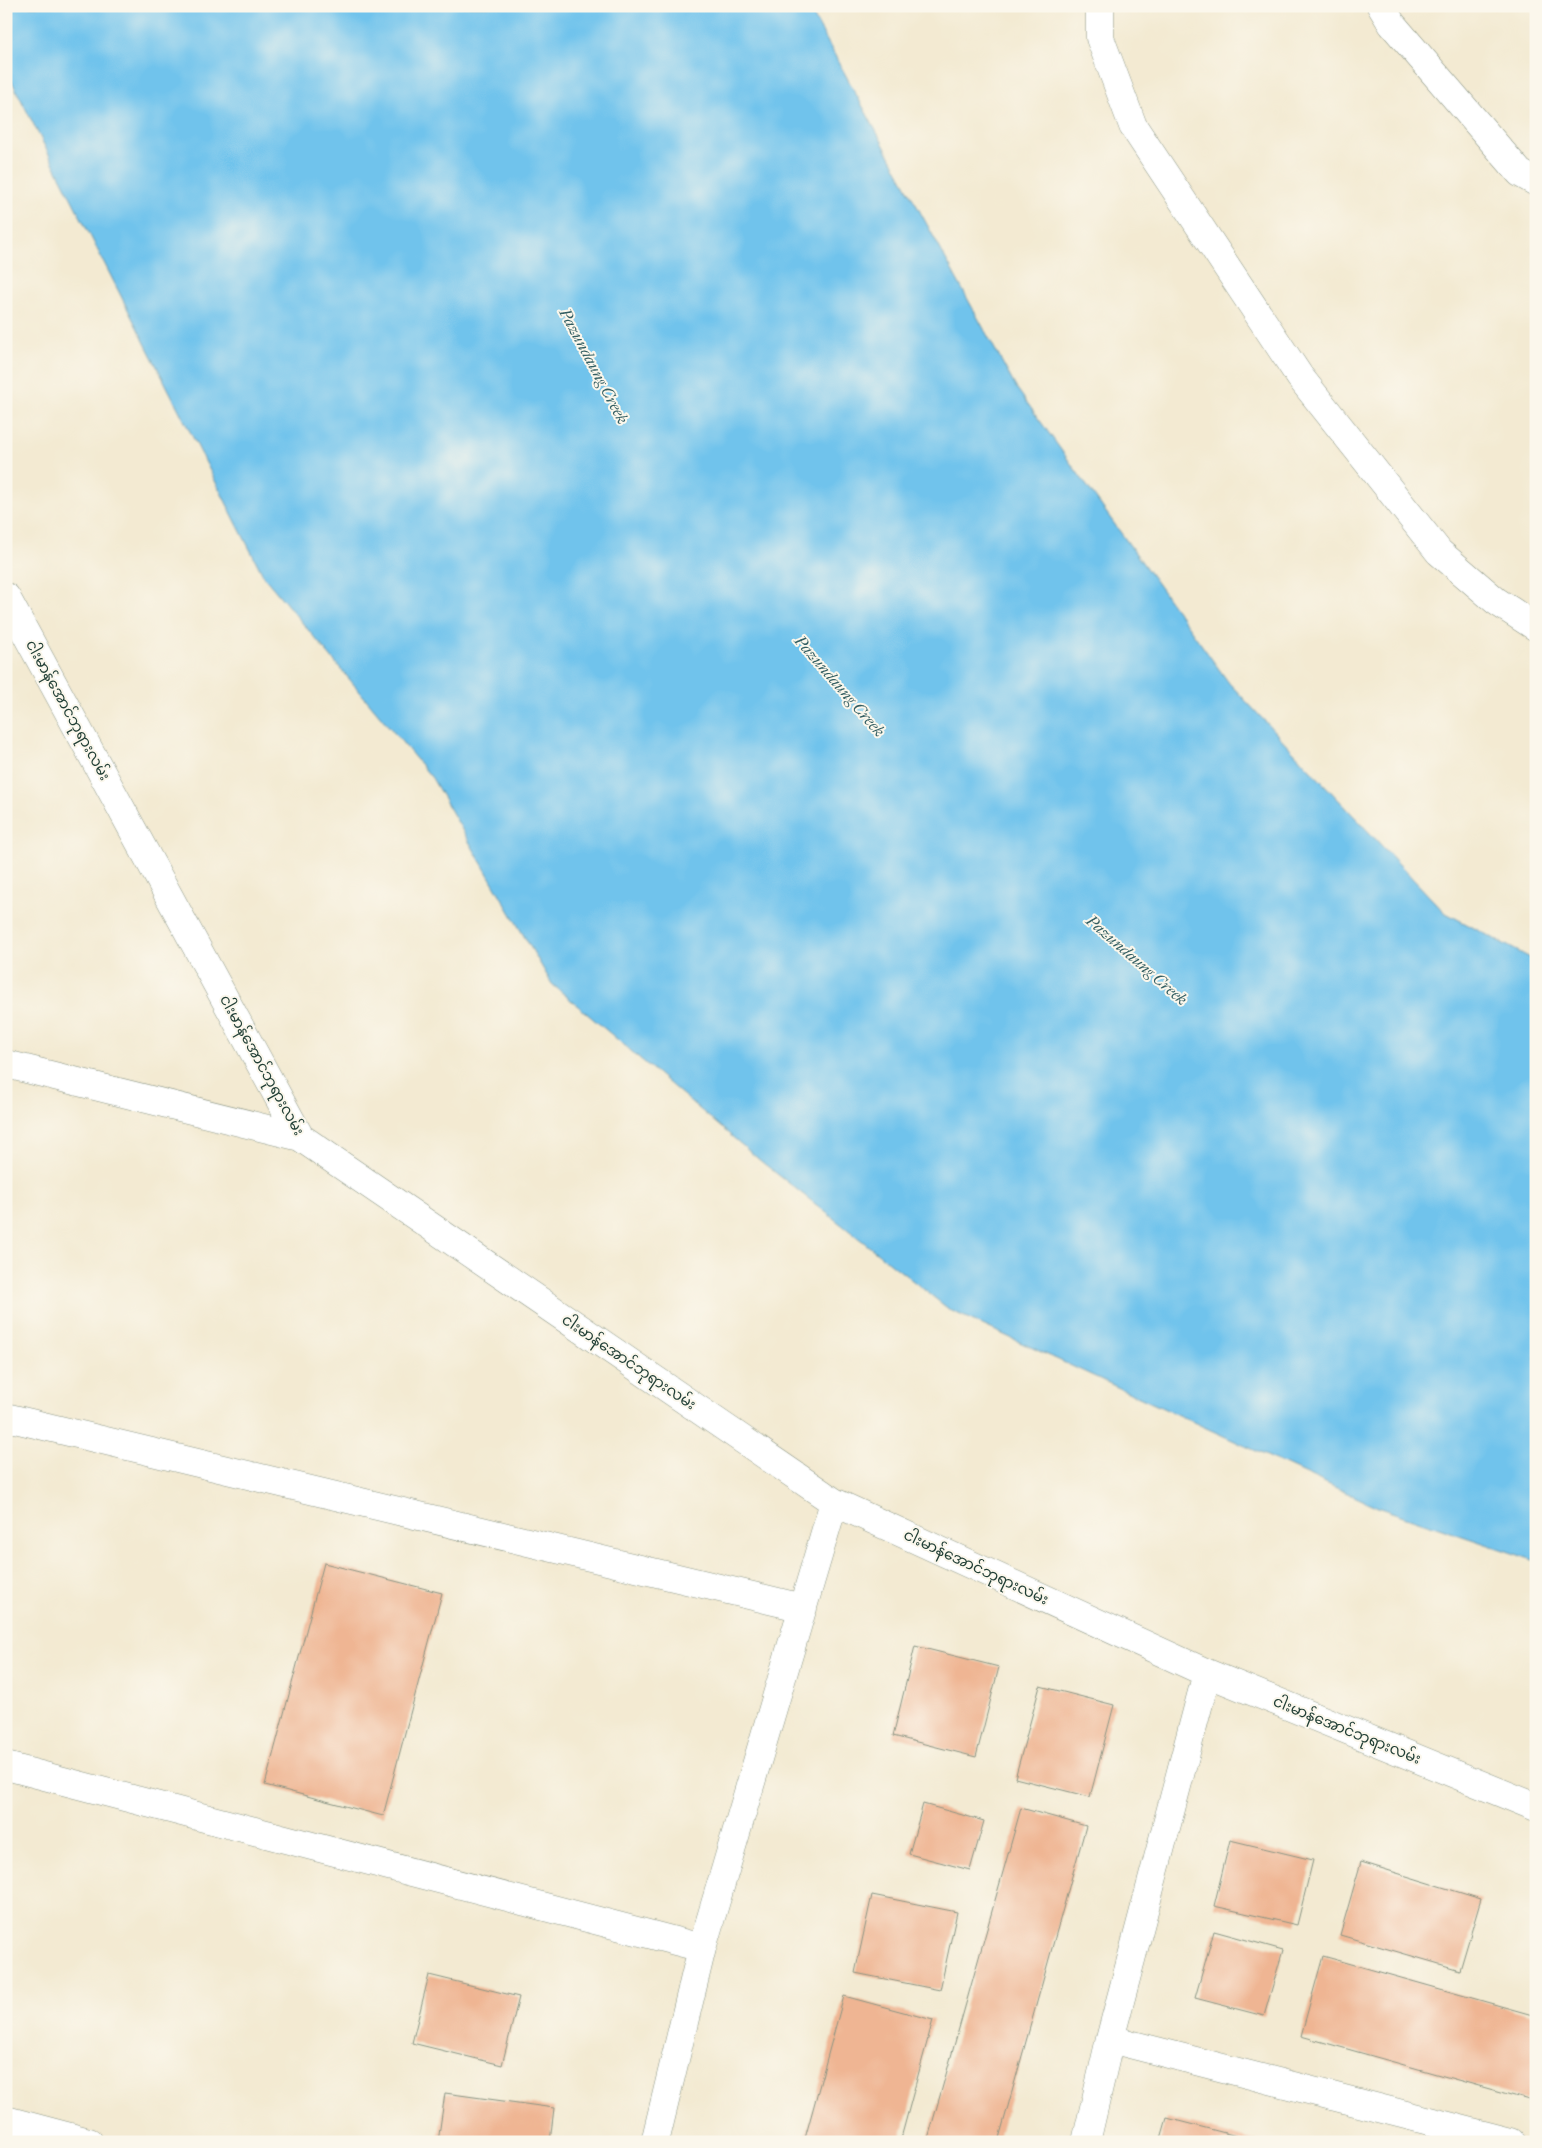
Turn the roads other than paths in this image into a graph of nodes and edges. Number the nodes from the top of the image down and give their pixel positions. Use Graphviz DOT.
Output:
graph roads {
  1 [pos="1100,6"];
  2 [pos="1381,6"];
  3 [pos="1536,182"];
  4 [pos="6,597"];
  5 [pos="1536,626"];
  6 [pos="6,1064"];
  7 [pos="300,1137"];
  8 [pos="6,1418"];
  9 [pos="834,1502"];
  10 [pos="803,1608"];
  11 [pos="1207,1673"];
  12 [pos="6,1766"];
  13 [pos="1536,1807"];
  14 [pos="702,1948"];
  15 [pos="1110,2039"];
  16 [pos="6,2120"];
  17 [pos="89,2142"];
  18 [pos="655,2142"];
  19 [pos="1086,2142"];
  20 [pos="1511,2142"];
  1 -- 5 [label="street"];
  2 -- 3 [label="street"];
  4 -- 7 [label="street, ငါးမာန်အောင်ဘုရားလမ်း"];
  6 -- 7 [label="street"];
  7 -- 9 [label="street, ငါးမာန်အောင်ဘုရားလမ်း"];
  8 -- 10 [label="street"];
  9 -- 10 [label="street"];
  9 -- 11 [label="street, ငါးမာန်အောင်ဘုရားလမ်း"];
  10 -- 14 [label="street"];
  11 -- 13 [label="street, ငါးမာန်အောင်ဘုရားလမ်း"];
  11 -- 15 [label="street"];
  12 -- 14 [label="street"];
  14 -- 18 [label="street"];
  15 -- 19 [label="street"];
  15 -- 20 [label="street"];
  16 -- 17 [label="street"];
}
